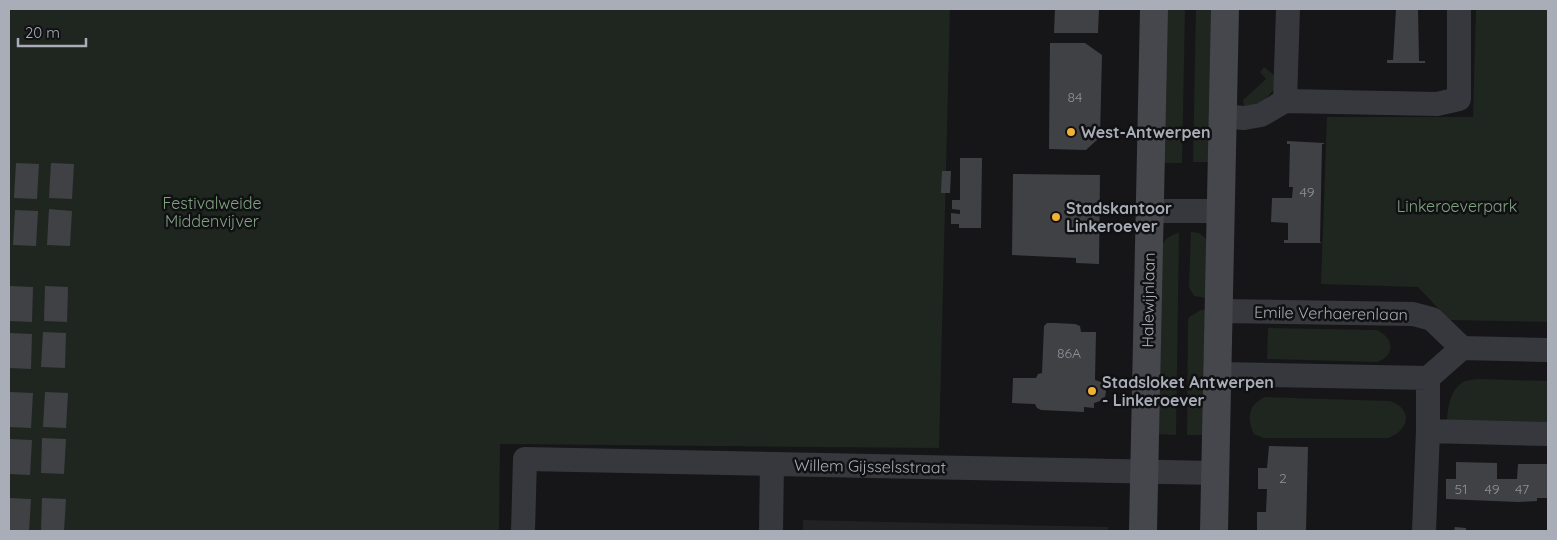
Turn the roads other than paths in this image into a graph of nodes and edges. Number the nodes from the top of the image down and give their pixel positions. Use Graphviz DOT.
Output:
graph roads {
  1 [pos="1154,9"];
  2 [pos="1225,9"];
  3 [pos="1288,9"];
  4 [pos="1459,9"];
  5 [pos="1285,101"];
  6 [pos="1223,116"];
  7 [pos="1221,210"];
  8 [pos="1149,211"];
  9 [pos="1219,311"];
  10 [pos="1462,348"];
  11 [pos="1548,350"];
  12 [pos="1217,374"];
  13 [pos="1428,378"];
  14 [pos="1428,431"];
  15 [pos="1548,434"];
  16 [pos="772,464"];
  17 [pos="1144,472"];
  18 [pos="1216,473"];
  19 [pos="523,531"];
  20 [pos="771,531"];
  21 [pos="1142,531"];
  22 [pos="1214,531"];
  23 [pos="1424,531"];
  1 -- 8 [label="main road, Halewijnlaan"];
  2 -- 6 [label="main road"];
  3 -- 5 [label="street"];
  4 -- 5 [label="street"];
  5 -- 6 [label="street"];
  6 -- 7 [label="main road"];
  7 -- 8 [label="street"];
  7 -- 9 [label="main road"];
  8 -- 17 [label="main road, Halewijnlaan"];
  9 -- 10 [label="street, Emile Verhaerenlaan"];
  9 -- 12 [label="main road"];
  10 -- 11 [label="street"];
  10 -- 13 [label="street"];
  12 -- 13 [label="street"];
  12 -- 18 [label="main road"];
  13 -- 14 [label="street"];
  14 -- 15 [label="street"];
  14 -- 23 [label="street"];
  16 -- 17 [label="street, Willem Gijsselsstraat"];
  16 -- 19 [label="street, Willem Gijsselsstraat"];
  16 -- 20 [label="street"];
  17 -- 18 [label="street, Willem Gijsselsstraat"];
  17 -- 21 [label="main road, Halewijnlaan"];
  18 -- 22 [label="main road"];
}
